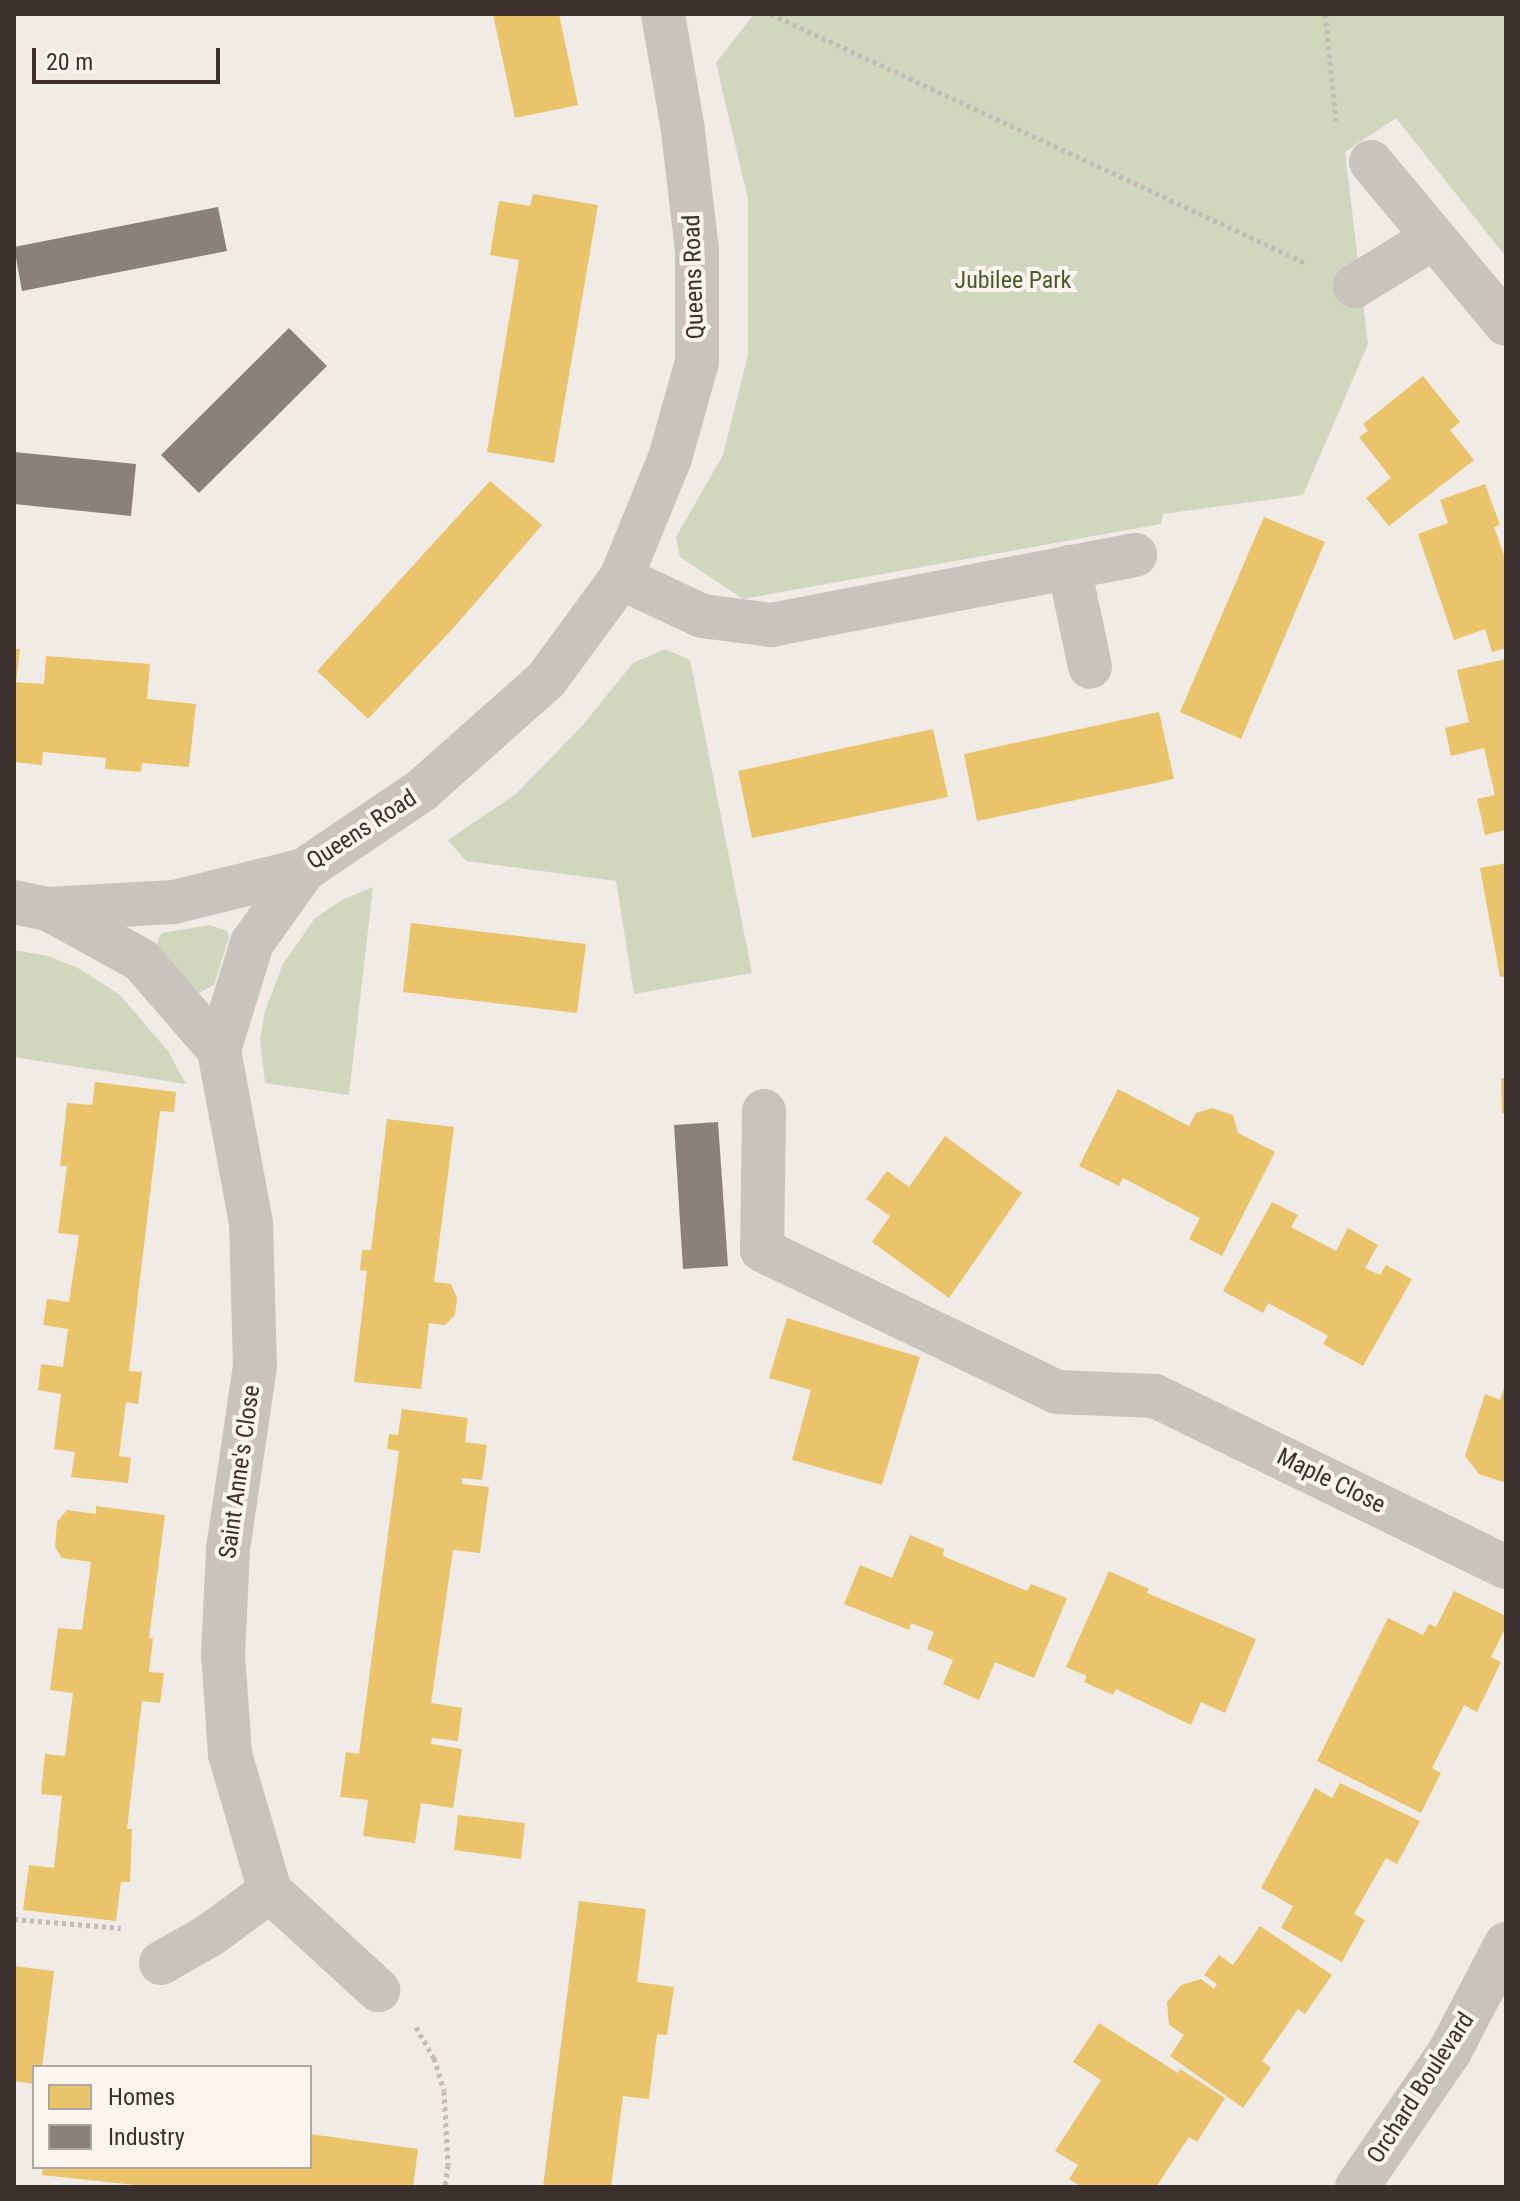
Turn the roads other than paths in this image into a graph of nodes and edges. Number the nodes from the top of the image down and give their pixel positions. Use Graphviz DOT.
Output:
graph roads {
  1 [pos="663,14"];
  2 [pos="1371,162"];
  3 [pos="1433,238"];
  4 [pos="1355,286"];
  5 [pos="1506,324"];
  6 [pos="1135,555"];
  7 [pos="1069,567"];
  8 [pos="621,578"];
  9 [pos="1090,667"];
  10 [pos="304,870"];
  11 [pos="31,905"];
  12 [pos="219,1050"];
  13 [pos="764,1111"];
  14 [pos="1506,1567"];
  15 [pos="270,1891"];
  16 [pos="1506,1944"];
  17 [pos="161,1963"];
  18 [pos="378,1990"];
  19 [pos="1357,2187"];
  1 -- 8 [label="street, Queens Road"];
  2 -- 3 [label="street"];
  3 -- 4 [label="street"];
  3 -- 5 [label="street"];
  6 -- 7 [label="street"];
  7 -- 8 [label="street"];
  7 -- 9 [label="street"];
  8 -- 10 [label="street, Queens Road"];
  10 -- 11 [label="street, Queens Road"];
  10 -- 12 [label="street, Saint Anne's Close"];
  11 -- 12 [label="street"];
  12 -- 15 [label="street, Saint Anne's Close"];
  13 -- 14 [label="street, Maple Close"];
  15 -- 17 [label="street"];
  15 -- 18 [label="street"];
  16 -- 19 [label="street, Orchard Boulevard"];
}
